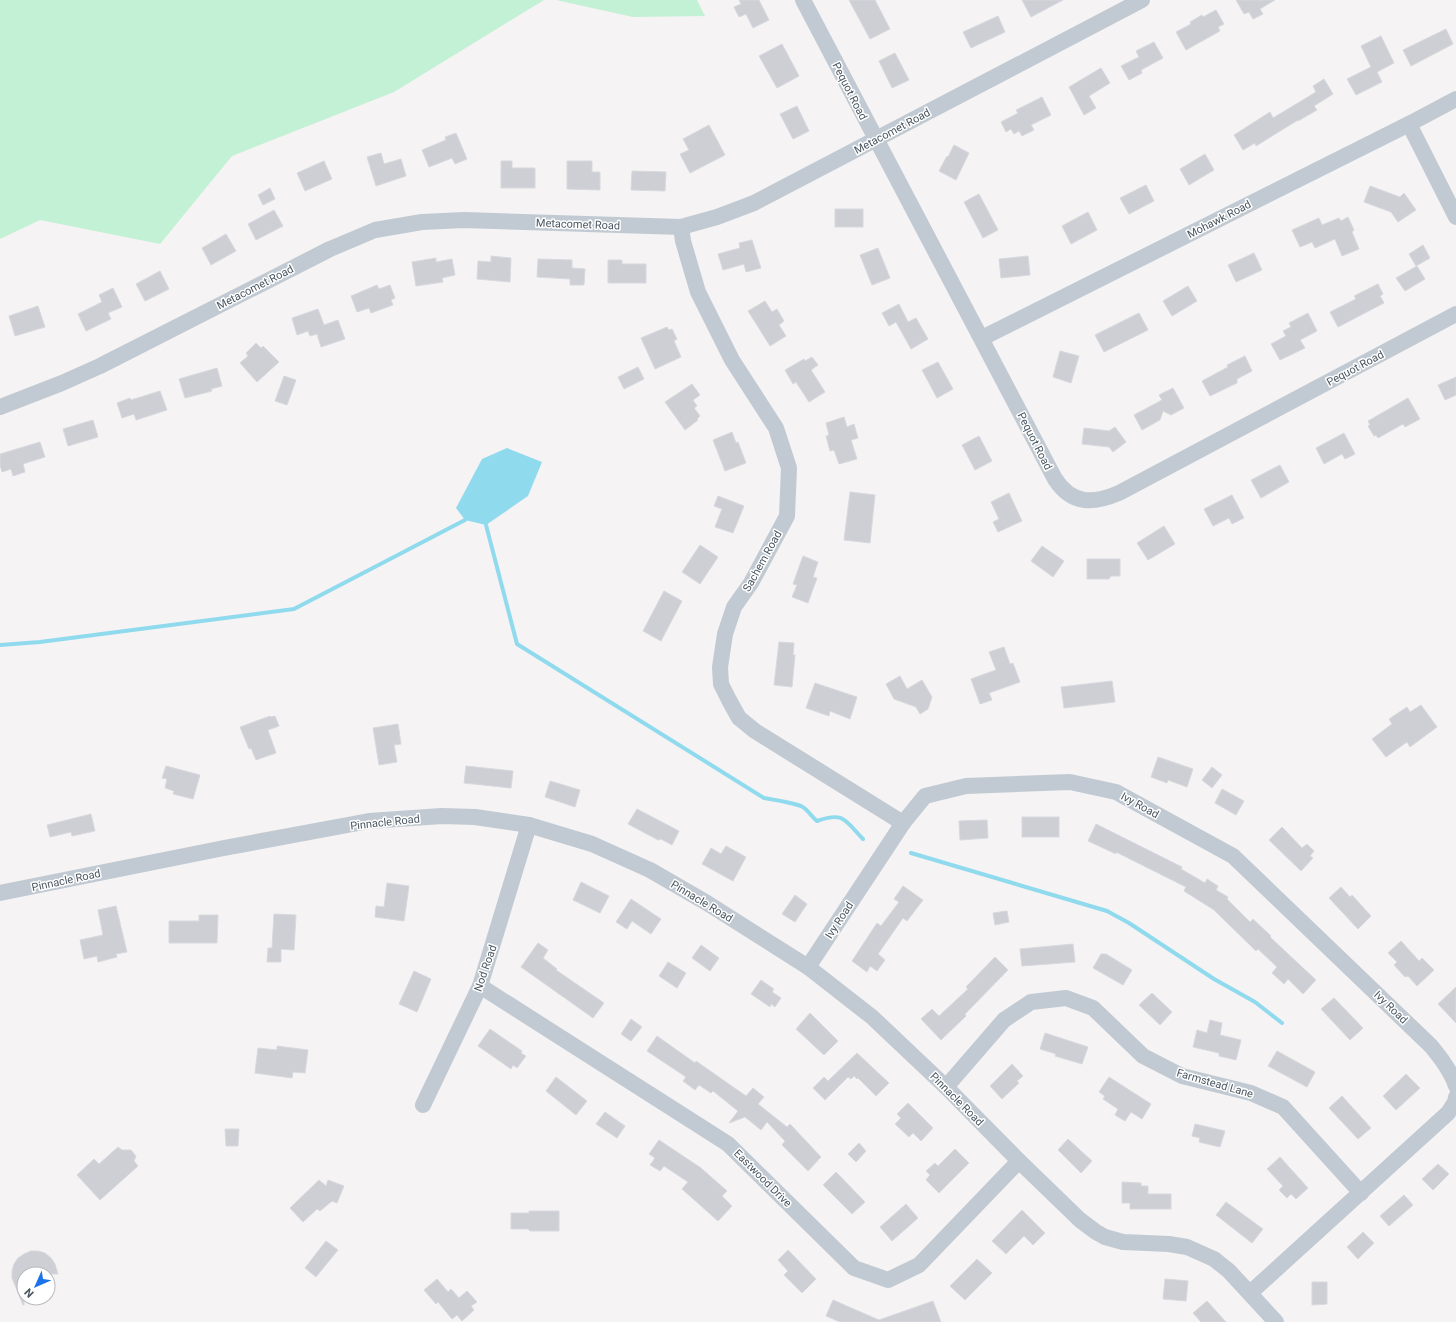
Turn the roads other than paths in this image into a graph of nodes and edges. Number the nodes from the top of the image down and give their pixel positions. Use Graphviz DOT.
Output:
graph roads {
  1 [pos="803,0"];
  2 [pos="1142,0"];
  3 [pos="1456,99"];
  4 [pos="1409,124"];
  5 [pos="875,139"];
  6 [pos="1456,217"];
  7 [pos="681,227"];
  8 [pos="1456,314"];
  9 [pos="982,338"];
  10 [pos="0,407"];
  11 [pos="902,823"];
  12 [pos="529,825"];
  13 [pos="0,894"];
  14 [pos="808,967"];
  15 [pos="480,986"];
  16 [pos="1456,1086"];
  17 [pos="946,1087"];
  18 [pos="1456,1097"];
  19 [pos="423,1105"];
  20 [pos="1019,1161"];
  21 [pos="1360,1193"];
  22 [pos="1250,1293"];
  23 [pos="1276,1322"];
  1 -- 5 [label="street, Pequot Road"];
  2 -- 5 [label="street, Metacomet Road"];
  3 -- 4 [label="street, Mohawk Road"];
  4 -- 6 [label="street"];
  4 -- 9 [label="street, Mohawk Road"];
  5 -- 7 [label="street, Metacomet Road"];
  5 -- 9 [label="street, Pequot Road"];
  7 -- 10 [label="street, Metacomet Road"];
  7 -- 11 [label="street, Sachem Road"];
  8 -- 9 [label="street, Pequot Road"];
  11 -- 14 [label="street, Ivy Road"];
  11 -- 16 [label="street, Ivy Road"];
  12 -- 13 [label="street, Pinnacle Road"];
  12 -- 14 [label="street, Pinnacle Road"];
  12 -- 15 [label="street, Nod Road"];
  14 -- 17 [label="street, Pinnacle Road"];
  15 -- 19 [label="street, Nod Road"];
  15 -- 20 [label="street, Eastwood Drive"];
  17 -- 20 [label="street, Pinnacle Road"];
  17 -- 21 [label="street, Farmstead Lane"];
  18 -- 21 [label="street"];
  20 -- 22 [label="street, Pinnacle Road"];
  21 -- 22 [label="street"];
  22 -- 23 [label="street, Pinnacle Road"];
}
